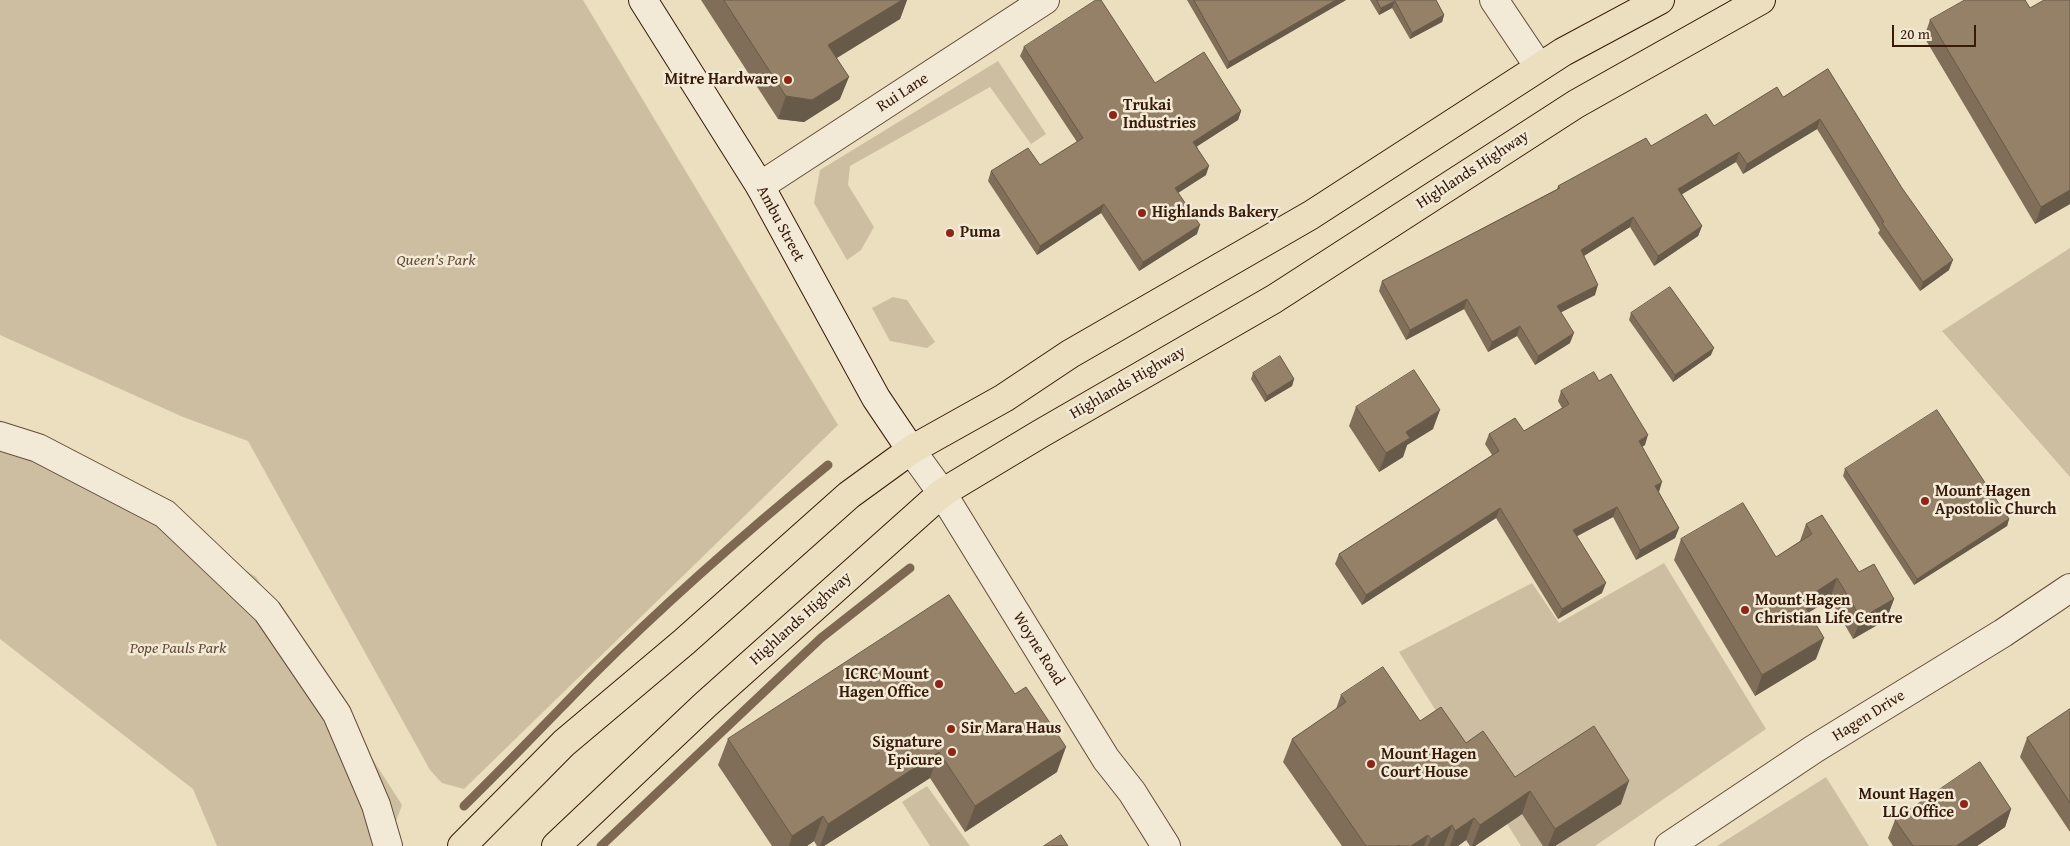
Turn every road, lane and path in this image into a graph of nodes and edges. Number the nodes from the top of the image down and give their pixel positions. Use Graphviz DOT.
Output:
graph roads {
  1 [pos="643,0"];
  2 [pos="1045,0"];
  3 [pos="1494,0"];
  4 [pos="1660,0"];
  5 [pos="1761,0"];
  6 [pos="1539,67"];
  7 [pos="760,186"];
  8 [pos="0,436"];
  9 [pos="911,450"];
  10 [pos="942,493"];
  11 [pos="2070,588"];
  12 [pos="388,846"];
  13 [pos="462,846"];
  14 [pos="556,846"];
  15 [pos="1166,846"];
  16 [pos="1669,846"];
  1 -- 7 [label="street, Ambu Street"];
  2 -- 7 [label="street, Rui Lane"];
  3 -- 6 [label="street"];
  4 -- 6 [label="main road"];
  5 -- 10 [label="main road, Highlands Highway"];
  6 -- 9 [label="main road"];
  7 -- 9 [label="street, Ambu Street"];
  8 -- 12 [label="street"];
  9 -- 10 [label="street, Woyne Road"];
  9 -- 13 [label="main road"];
  10 -- 14 [label="main road, Highlands Highway"];
  10 -- 15 [label="street, Woyne Road"];
  11 -- 16 [label="street, Hagen Drive"];
}
